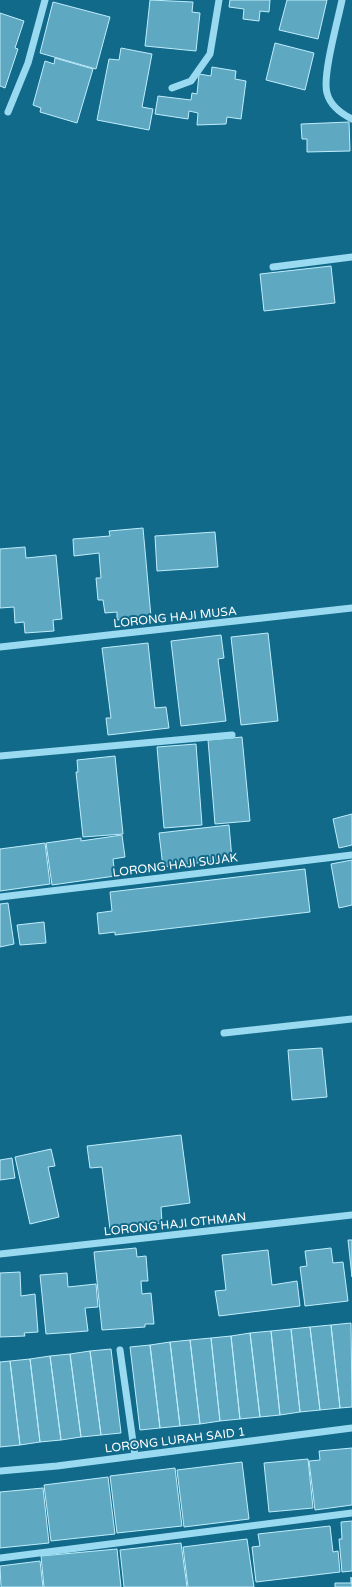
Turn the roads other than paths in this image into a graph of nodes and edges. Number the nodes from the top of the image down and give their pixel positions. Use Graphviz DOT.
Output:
graph roads {
  1 [pos="45,0"];
  2 [pos="219,0"];
  3 [pos="342,0"];
  4 [pos="172,88"];
  5 [pos="8,112"];
  6 [pos="352,119"];
  7 [pos="352,257"];
  8 [pos="273,267"];
  9 [pos="352,608"];
  10 [pos="0,647"];
  11 [pos="232,735"];
  12 [pos="0,756"];
  13 [pos="352,855"];
  14 [pos="0,897"];
  15 [pos="352,1019"];
  16 [pos="224,1033"];
  17 [pos="352,1215"];
  18 [pos="0,1254"];
  19 [pos="120,1350"];
  20 [pos="352,1428"];
  21 [pos="135,1456"];
  22 [pos="0,1471"];
  23 [pos="352,1513"];
  24 [pos="0,1558"];
  1 -- 5 [label="street"];
  2 -- 4 [label="street"];
  3 -- 6 [label="street"];
  7 -- 8 [label="street"];
  9 -- 10 [label="street, LORONG HAJI MUSA"];
  11 -- 12 [label="street"];
  13 -- 14 [label="street, LORONG HAJI SUJAK"];
  15 -- 16 [label="street"];
  17 -- 18 [label="street, LORONG HAJI OTHMAN"];
  19 -- 21 [label="street"];
  20 -- 21 [label="street, LORONG LURAH SAID 1"];
  21 -- 22 [label="street, LORONG LURAH SAID 1"];
  23 -- 24 [label="street"];
}
